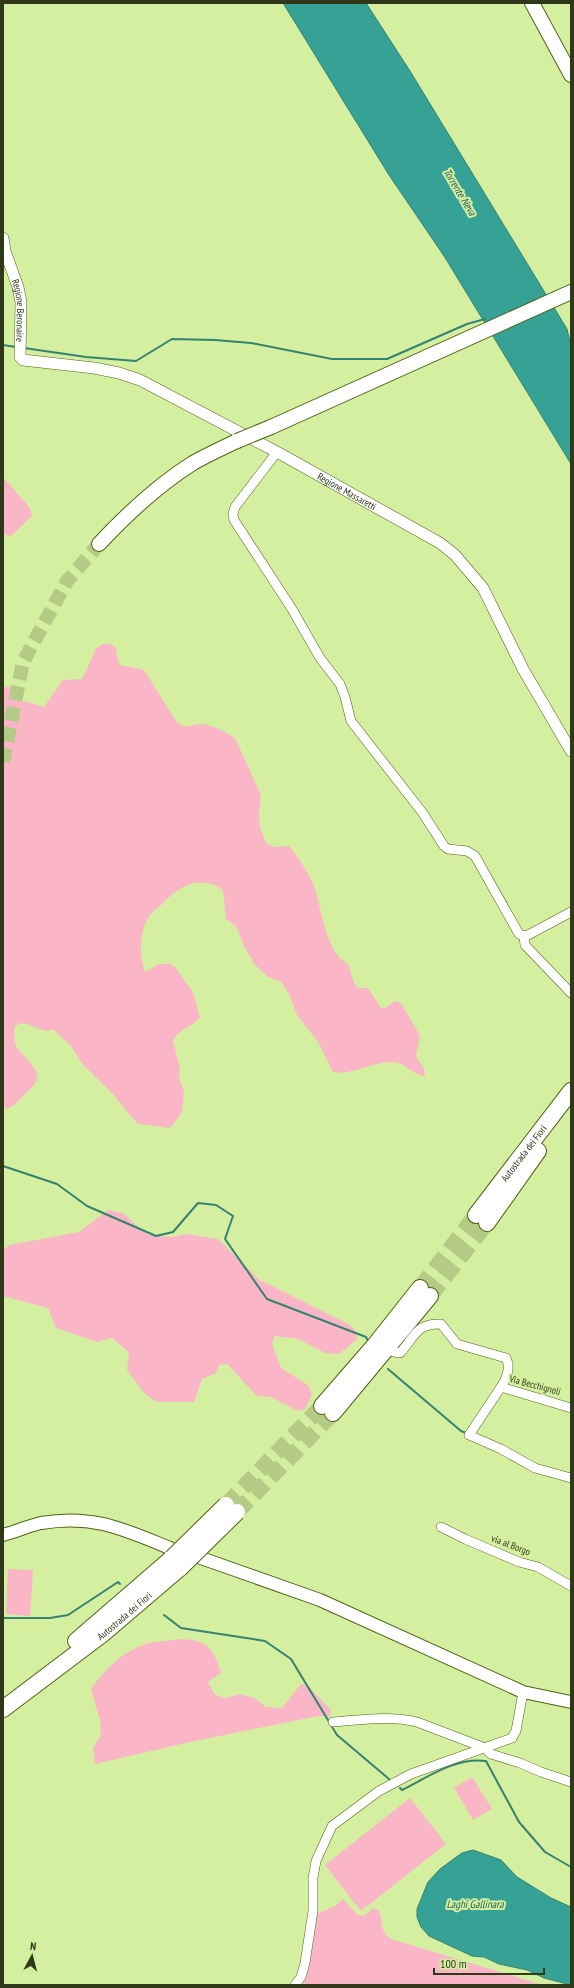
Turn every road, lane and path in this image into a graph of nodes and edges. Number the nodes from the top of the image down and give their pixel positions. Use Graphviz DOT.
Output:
graph roads {
  1 [pos="532,3"];
  2 [pos="571,75"];
  3 [pos="3,238"];
  4 [pos="571,292"];
  5 [pos="21,352"];
  6 [pos="277,452"];
  7 [pos="99,544"];
  8 [pos="571,751"];
  9 [pos="571,912"];
  10 [pos="524,936"];
  11 [pos="571,993"];
  12 [pos="571,1091"];
  13 [pos="571,1107"];
  14 [pos="425,1292"];
  15 [pos="394,1352"];
  16 [pos="501,1387"];
  17 [pos="571,1408"];
  18 [pos="328,1409"];
  19 [pos="571,1478"];
  20 [pos="232,1508"];
  21 [pos="441,1527"];
  22 [pos="3,1535"];
  23 [pos="174,1558"];
  24 [pos="201,1558"];
  25 [pos="571,1586"];
  26 [pos="523,1692"];
  27 [pos="3,1696"];
  28 [pos="571,1702"];
  29 [pos="3,1709"];
  30 [pos="333,1722"];
  31 [pos="485,1748"];
  32 [pos="571,1782"];
  33 [pos="294,1985"];
  1 -- 2 [label="main road"];
  3 -- 5 [label="street, Regione Beronaire"];
  4 -- 7 [label="main road, bridge"];
  5 -- 6 [label="street, Regione Massaretti"];
  6 -- 8 [label="street, Regione Massaretti"];
  6 -- 10 [label="street"];
  9 -- 10 [label="street"];
  10 -- 11 [label="street"];
  12 -- 13 [label="highway, Autostrada dei Fiori"];
  14 -- 18 [label="highway"];
  15 -- 16 [label="street"];
  16 -- 17 [label="street, Via Becchignoli"];
  16 -- 19 [label="street, Via Becchignoli"];
  20 -- 23 [label="highway, Autostrada dei Fiori, bridge"];
  21 -- 25 [label="street, via al Borgo"];
  22 -- 23 [label="main road"];
  23 -- 27 [label="highway, Autostrada dei Fiori"];
  23 -- 29 [label="highway, Autostrada dei Fiori"];
  24 -- 26 [label="main road"];
  26 -- 28 [label="main road"];
  26 -- 31 [label="street"];
  30 -- 31 [label="street"];
  31 -- 32 [label="street"];
  31 -- 33 [label="street"];
}
